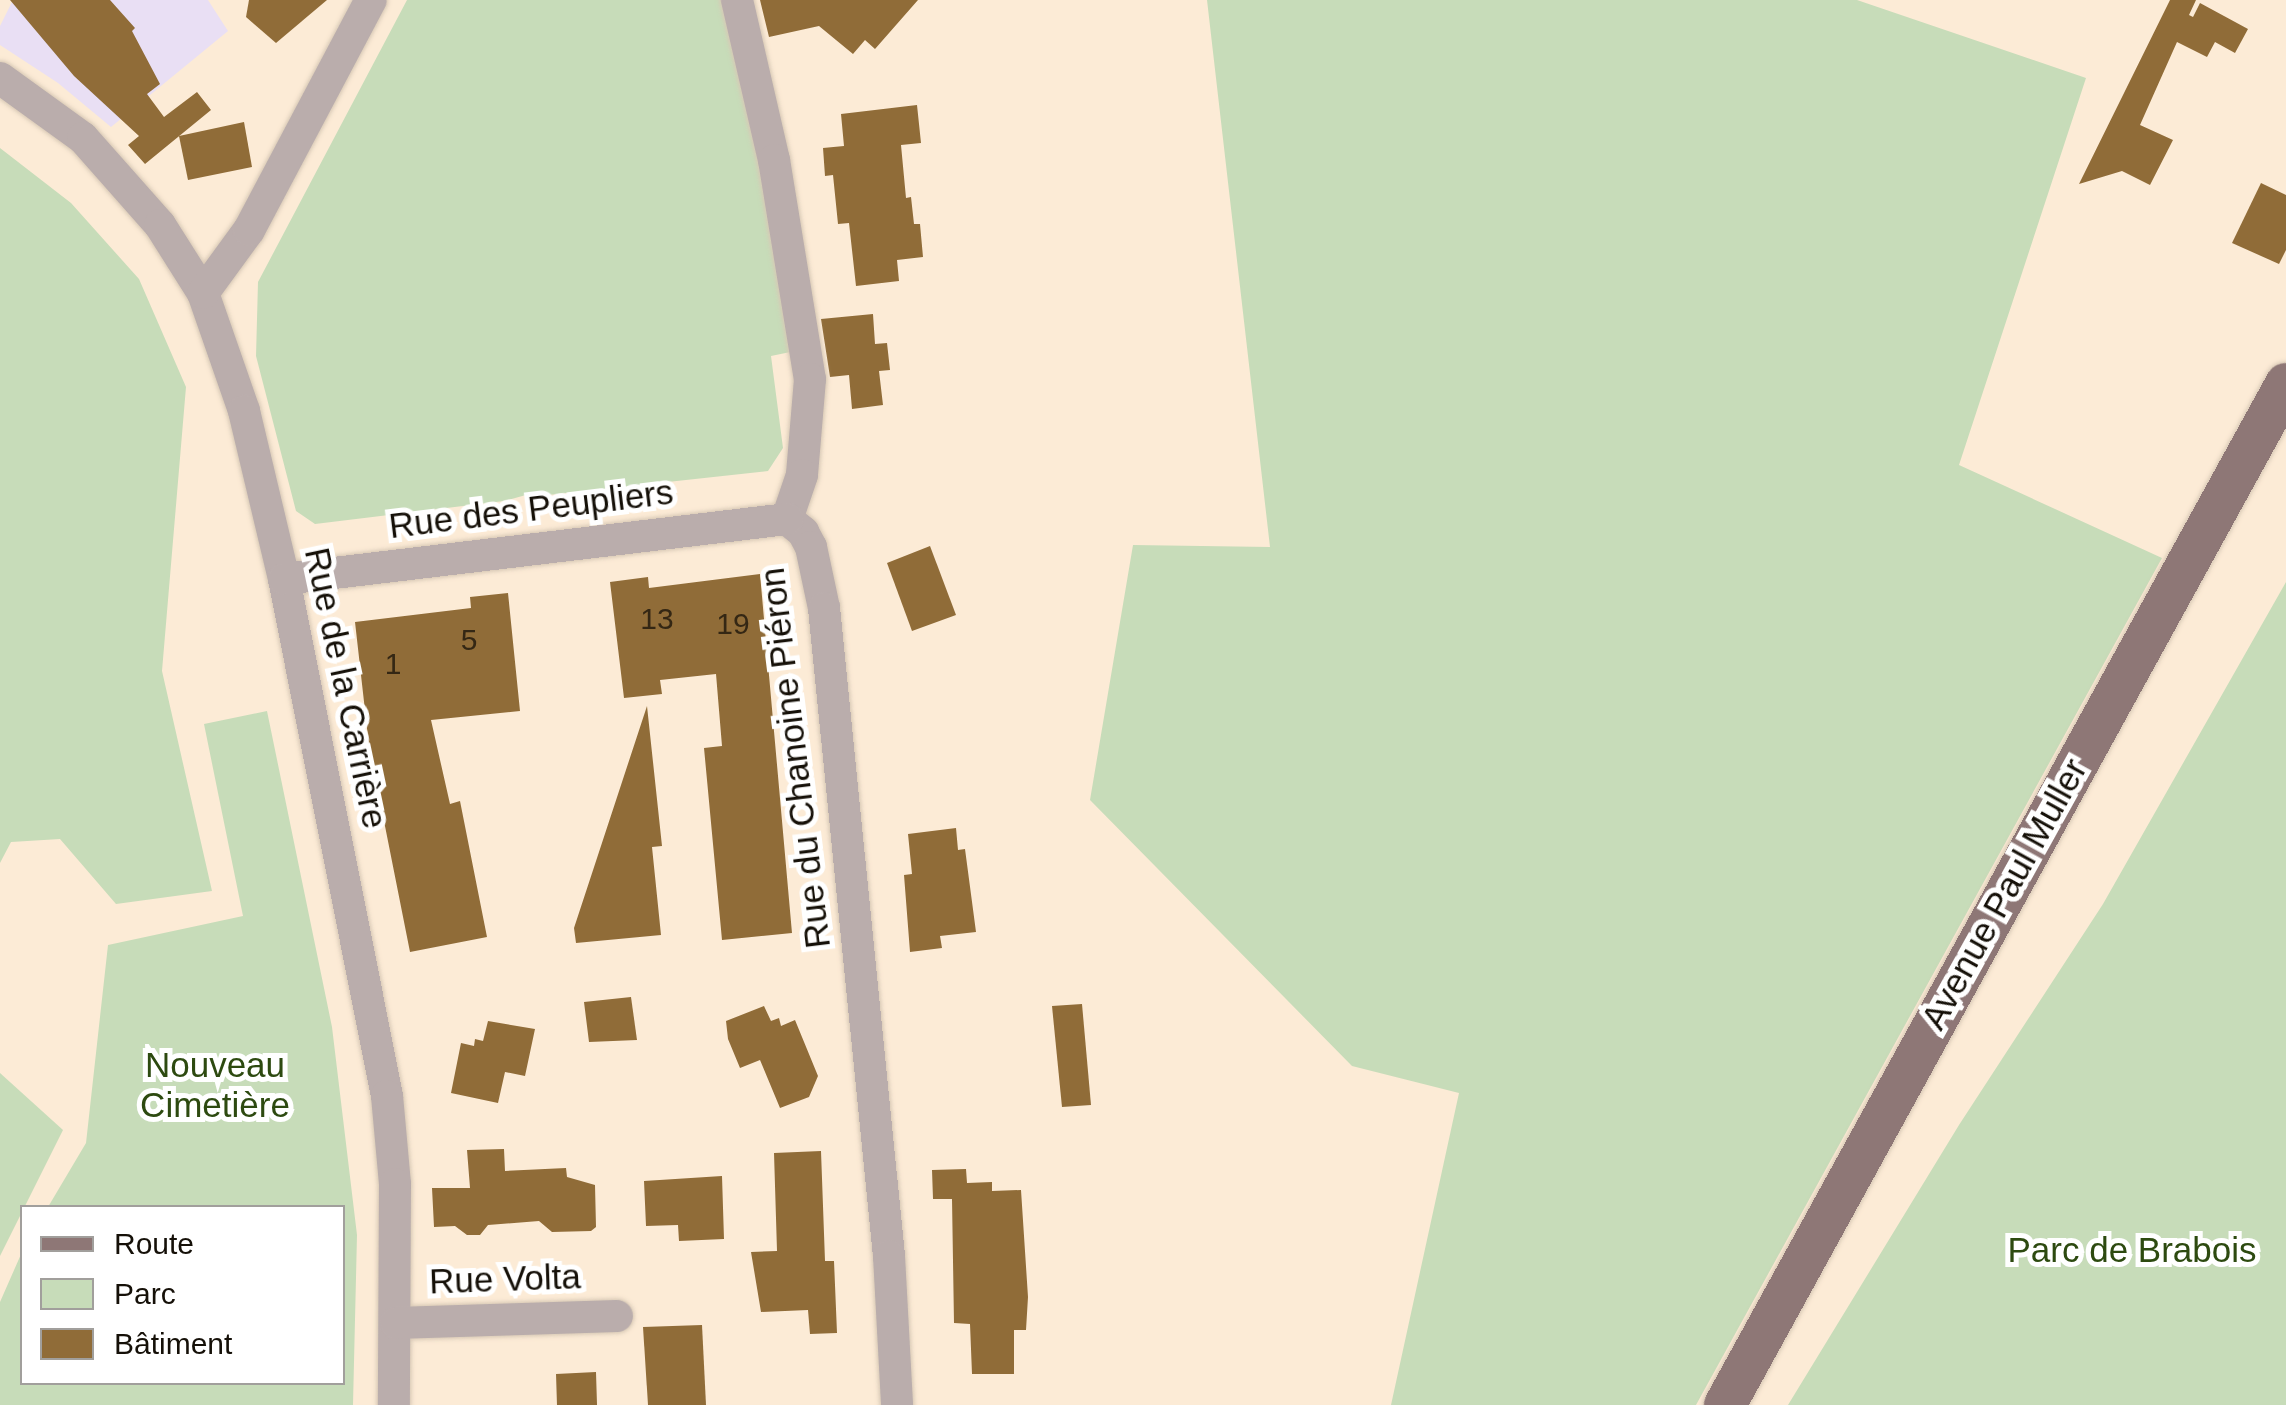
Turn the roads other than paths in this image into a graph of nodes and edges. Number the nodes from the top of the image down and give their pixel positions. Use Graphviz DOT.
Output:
graph roads {
  1 [pos="371,0"];
  2 [pos="737,0"];
  3 [pos="0,78"];
  4 [pos="203,293"];
  5 [pos="2286,384"];
  6 [pos="787,519"];
  7 [pos="284,579"];
  8 [pos="618,1316"];
  9 [pos="396,1323"];
  10 [pos="394,1405"];
  11 [pos="897,1405"];
  12 [pos="1725,1405"];
  1 -- 4 [label="street"];
  2 -- 6 [label="street, Rue du Chanoine Piéron"];
  3 -- 4 [label="street, Rue de la Carrière"];
  4 -- 7 [label="street, Rue de la Carrière"];
  5 -- 12 [label="main road, Avenue Paul Muller"];
  6 -- 7 [label="street, Rue des Peupliers"];
  6 -- 11 [label="street, Rue du Chanoine Piéron"];
  7 -- 9 [label="street, Rue de la Carrière"];
  8 -- 9 [label="street, Rue Volta"];
  9 -- 10 [label="street, Rue de la Carrière"];
}
